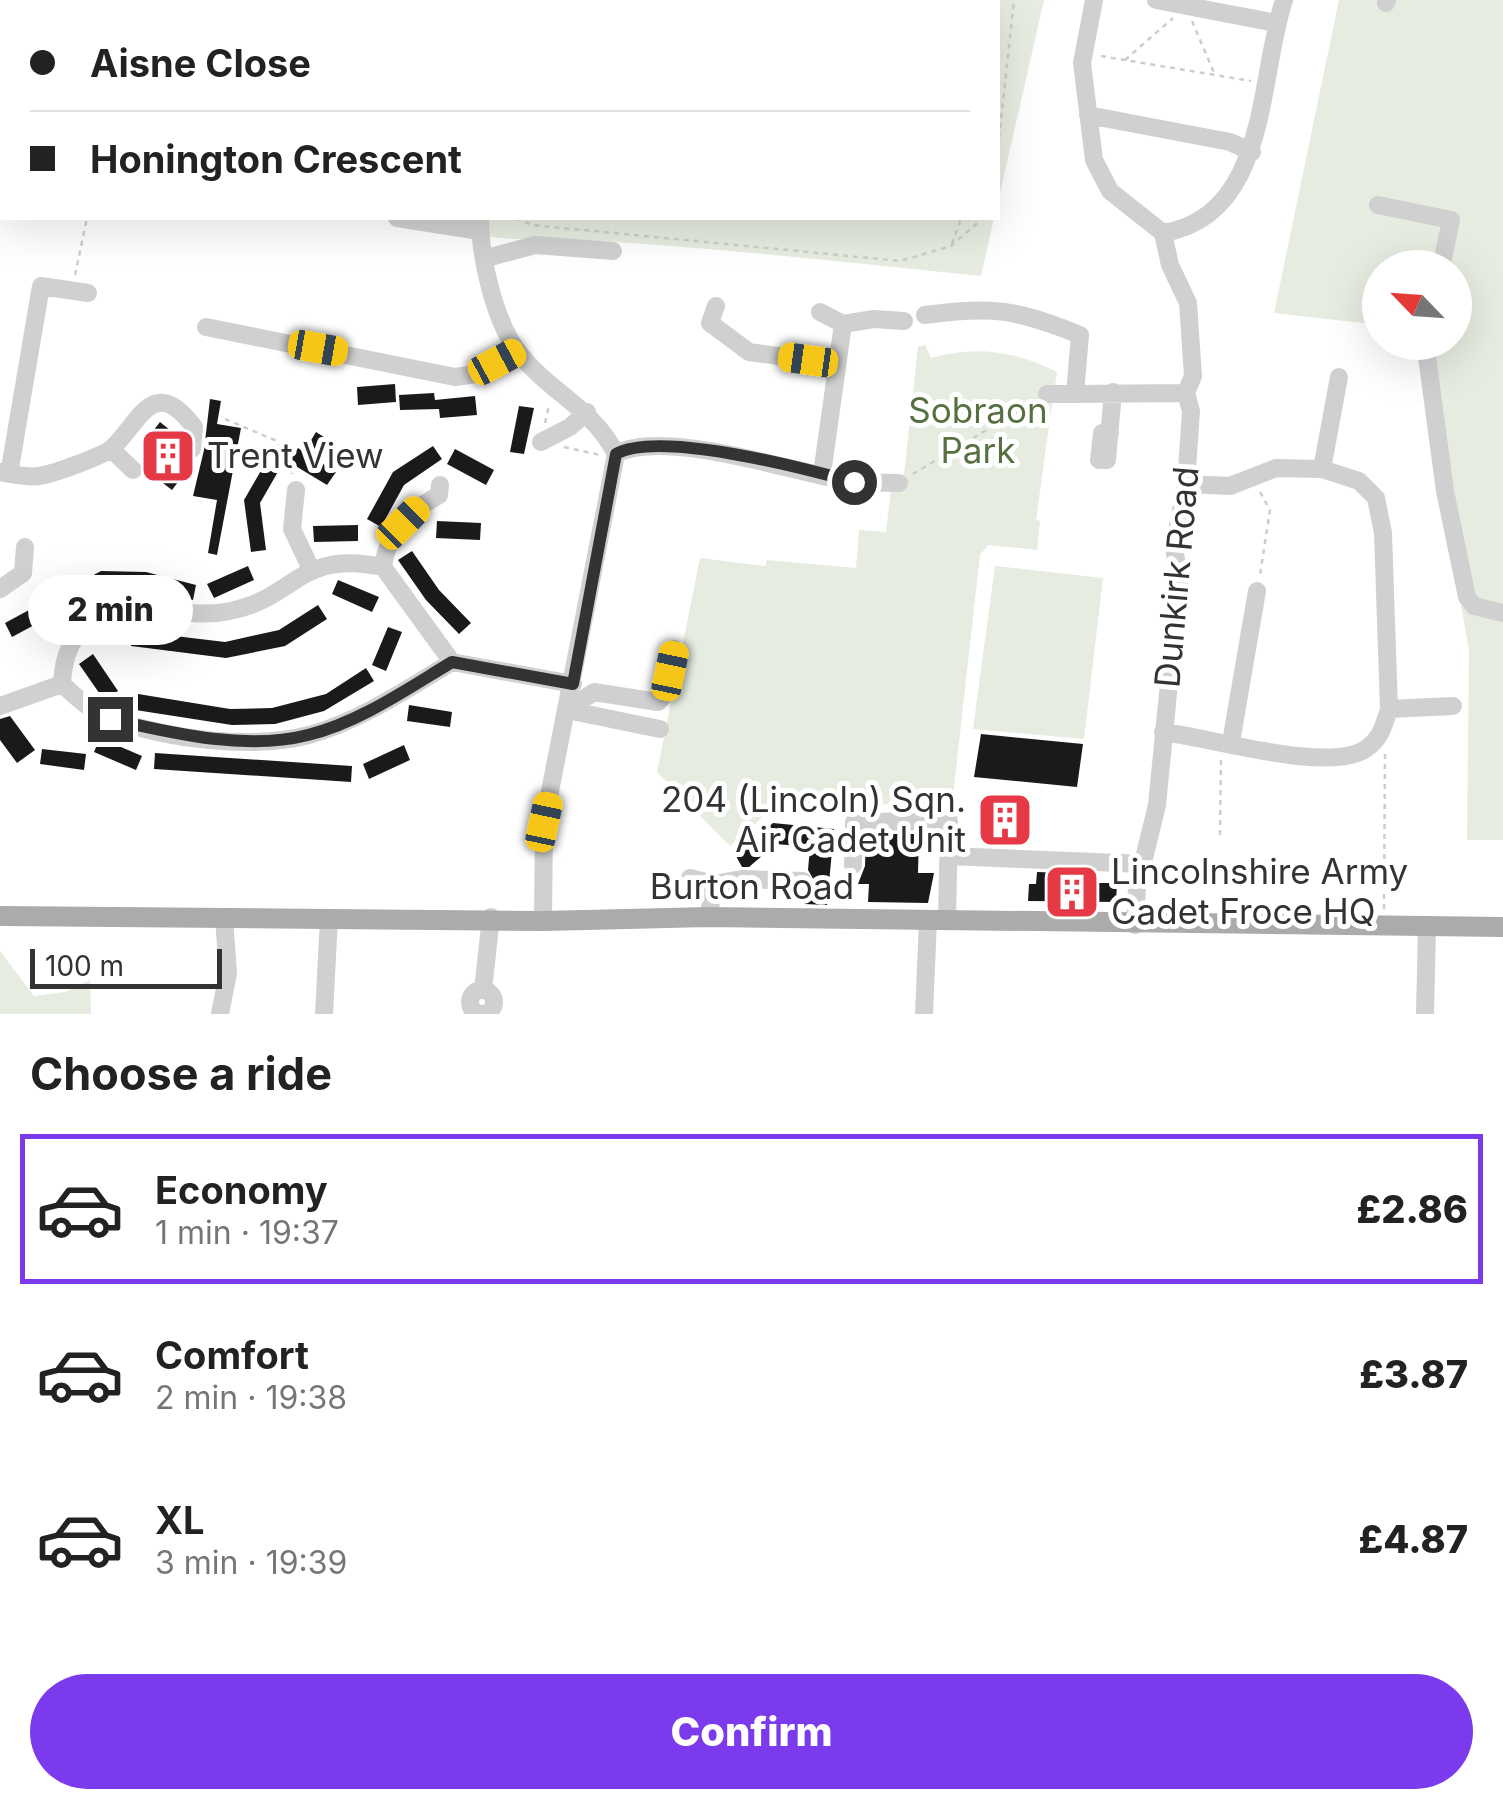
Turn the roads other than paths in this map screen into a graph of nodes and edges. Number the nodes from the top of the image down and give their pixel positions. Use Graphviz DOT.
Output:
graph roads {
  1 [pos="1094,0"];
  2 [pos="1156,0"];
  3 [pos="1284,0"];
  4 [pos="1187,3"];
  5 [pos="1276,23"];
  6 [pos="1088,116"];
  7 [pos="1252,152"];
  8 [pos="1378,205"];
  9 [pos="425,220"];
  10 [pos="480,224"];
  11 [pos="1164,233"];
  12 [pos="613,250"];
  13 [pos="1446,250"];
  14 [pos="487,258"];
  15 [pos="80,292"];
  16 [pos="716,306"];
  17 [pos="820,312"];
  18 [pos="925,316"];
  19 [pos="904,321"];
  20 [pos="843,324"];
  21 [pos="206,327"];
  22 [pos="517,352"];
  23 [pos="1427,360"];
  24 [pos="838,364"];
  25 [pos="1339,377"];
  26 [pos="1113,392"];
  27 [pos="1186,393"];
  28 [pos="1047,394"];
  29 [pos="1075,394"];
  30 [pos="587,412"];
  31 [pos="1110,434"];
  32 [pos="541,442"];
  33 [pos="111,449"];
  34 [pos="192,449"];
  35 [pos="616,454"];
  36 [pos="1322,469"];
  37 [pos="133,470"];
  38 [pos="4,473"];
  39 [pos="822,474"];
  40 [pos="899,483"];
  41 [pos="1186,484"];
  42 [pos="440,485"];
  43 [pos="296,490"];
  44 [pos="24,546"];
  45 [pos="382,567"];
  46 [pos="310,569"];
  47 [pos="0,588"];
  48 [pos="1257,591"];
  49 [pos="1503,613"];
  50 [pos="674,649"];
  51 [pos="452,662"];
  52 [pos="62,684"];
  53 [pos="573,684"];
  54 [pos="0,706"];
  55 [pos="1453,706"];
  56 [pos="1389,709"];
  57 [pos="567,710"];
  58 [pos="660,729"];
  59 [pos="1163,732"];
  60 [pos="1226,741"];
  61 [pos="948,856"];
  62 [pos="1143,864"];
  63 [pos="854,865"];
  64 [pos="690,878"];
  65 [pos="804,880"];
  66 [pos="712,884"];
  67 [pos="0,916"];
  68 [pos="491,917"];
  69 [pos="710,917"];
  70 [pos="224,918"];
  71 [pos="329,918"];
  72 [pos="543,920"];
  73 [pos="938,921"];
  74 [pos="1135,925"];
  75 [pos="1428,926"];
  76 [pos="1503,926"];
  77 [pos="220,1014"];
  78 [pos="324,1014"];
  79 [pos="478,1014"];
  80 [pos="924,1014"];
  81 [pos="1425,1014"];
  1 -- 6 [label="street"];
  2 -- 4 [label="street"];
  3 -- 5 [label="street"];
  4 -- 5 [label="street"];
  5 -- 7 [label="street"];
  6 -- 7 [label="street"];
  6 -- 11 [label="street"];
  7 -- 11 [label="street"];
  8 -- 13 [label="street"];
  9 -- 10 [label="street"];
  10 -- 14 [label="street"];
  11 -- 27 [label="street, Dunkirk Road"];
  12 -- 14 [label="street"];
  14 -- 22 [label="street"];
  15 -- 38 [label="street"];
  16 -- 24 [label="street"];
  17 -- 20 [label="street"];
  18 -- 29 [label="street"];
  19 -- 20 [label="street"];
  20 -- 24 [label="street"];
  21 -- 22 [label="street"];
  22 -- 30 [label="street"];
  23 -- 49 [label="street"];
  24 -- 39 [label="street"];
  25 -- 36 [label="street"];
  26 -- 27 [label="street"];
  26 -- 29 [label="street"];
  26 -- 31 [label="street"];
  27 -- 41 [label="street, Dunkirk Road"];
  28 -- 29 [label="street"];
  30 -- 32 [label="street"];
  30 -- 35 [label="street"];
  33 -- 34 [label="street"];
  33 -- 37 [label="street"];
  33 -- 38 [label="street"];
  35 -- 39 [label="street"];
  35 -- 53 [label="street"];
  36 -- 41 [label="street"];
  36 -- 56 [label="street"];
  39 -- 40 [label="street"];
  41 -- 59 [label="street, Dunkirk Road"];
  42 -- 45 [label="street"];
  43 -- 46 [label="street"];
  44 -- 47 [label="street"];
  45 -- 46 [label="street"];
  45 -- 51 [label="street"];
  46 -- 52 [label="street"];
  48 -- 60 [label="street"];
  50 -- 57 [label="street"];
  51 -- 52 [label="street"];
  51 -- 53 [label="street"];
  52 -- 54 [label="street"];
  53 -- 57 [label="street"];
  55 -- 56 [label="street"];
  56 -- 60 [label="street"];
  57 -- 58 [label="street"];
  57 -- 72 [label="street"];
  59 -- 60 [label="street"];
  59 -- 62 [label="street, Dunkirk Road"];
  61 -- 62 [label="street"];
  61 -- 63 [label="street"];
  61 -- 73 [label="street"];
  62 -- 74 [label="street, Dunkirk Road"];
  64 -- 66 [label="street"];
  65 -- 66 [label="street"];
  66 -- 69 [label="street"];
  67 -- 70 [label="main road, Burton Road"];
  68 -- 71 [label="main road, Burton Road"];
  68 -- 72 [label="main road, Burton Road"];
  68 -- 79 [label="street"];
  69 -- 72 [label="main road, Burton Road"];
  69 -- 73 [label="main road, Burton Road"];
  70 -- 71 [label="main road, Burton Road"];
  70 -- 77 [label="street"];
  71 -- 78 [label="street"];
  73 -- 74 [label="main road, Burton Road"];
  73 -- 80 [label="street"];
  74 -- 75 [label="main road, Burton Road"];
  75 -- 76 [label="main road, Burton Road"];
  75 -- 81 [label="street"];
}
